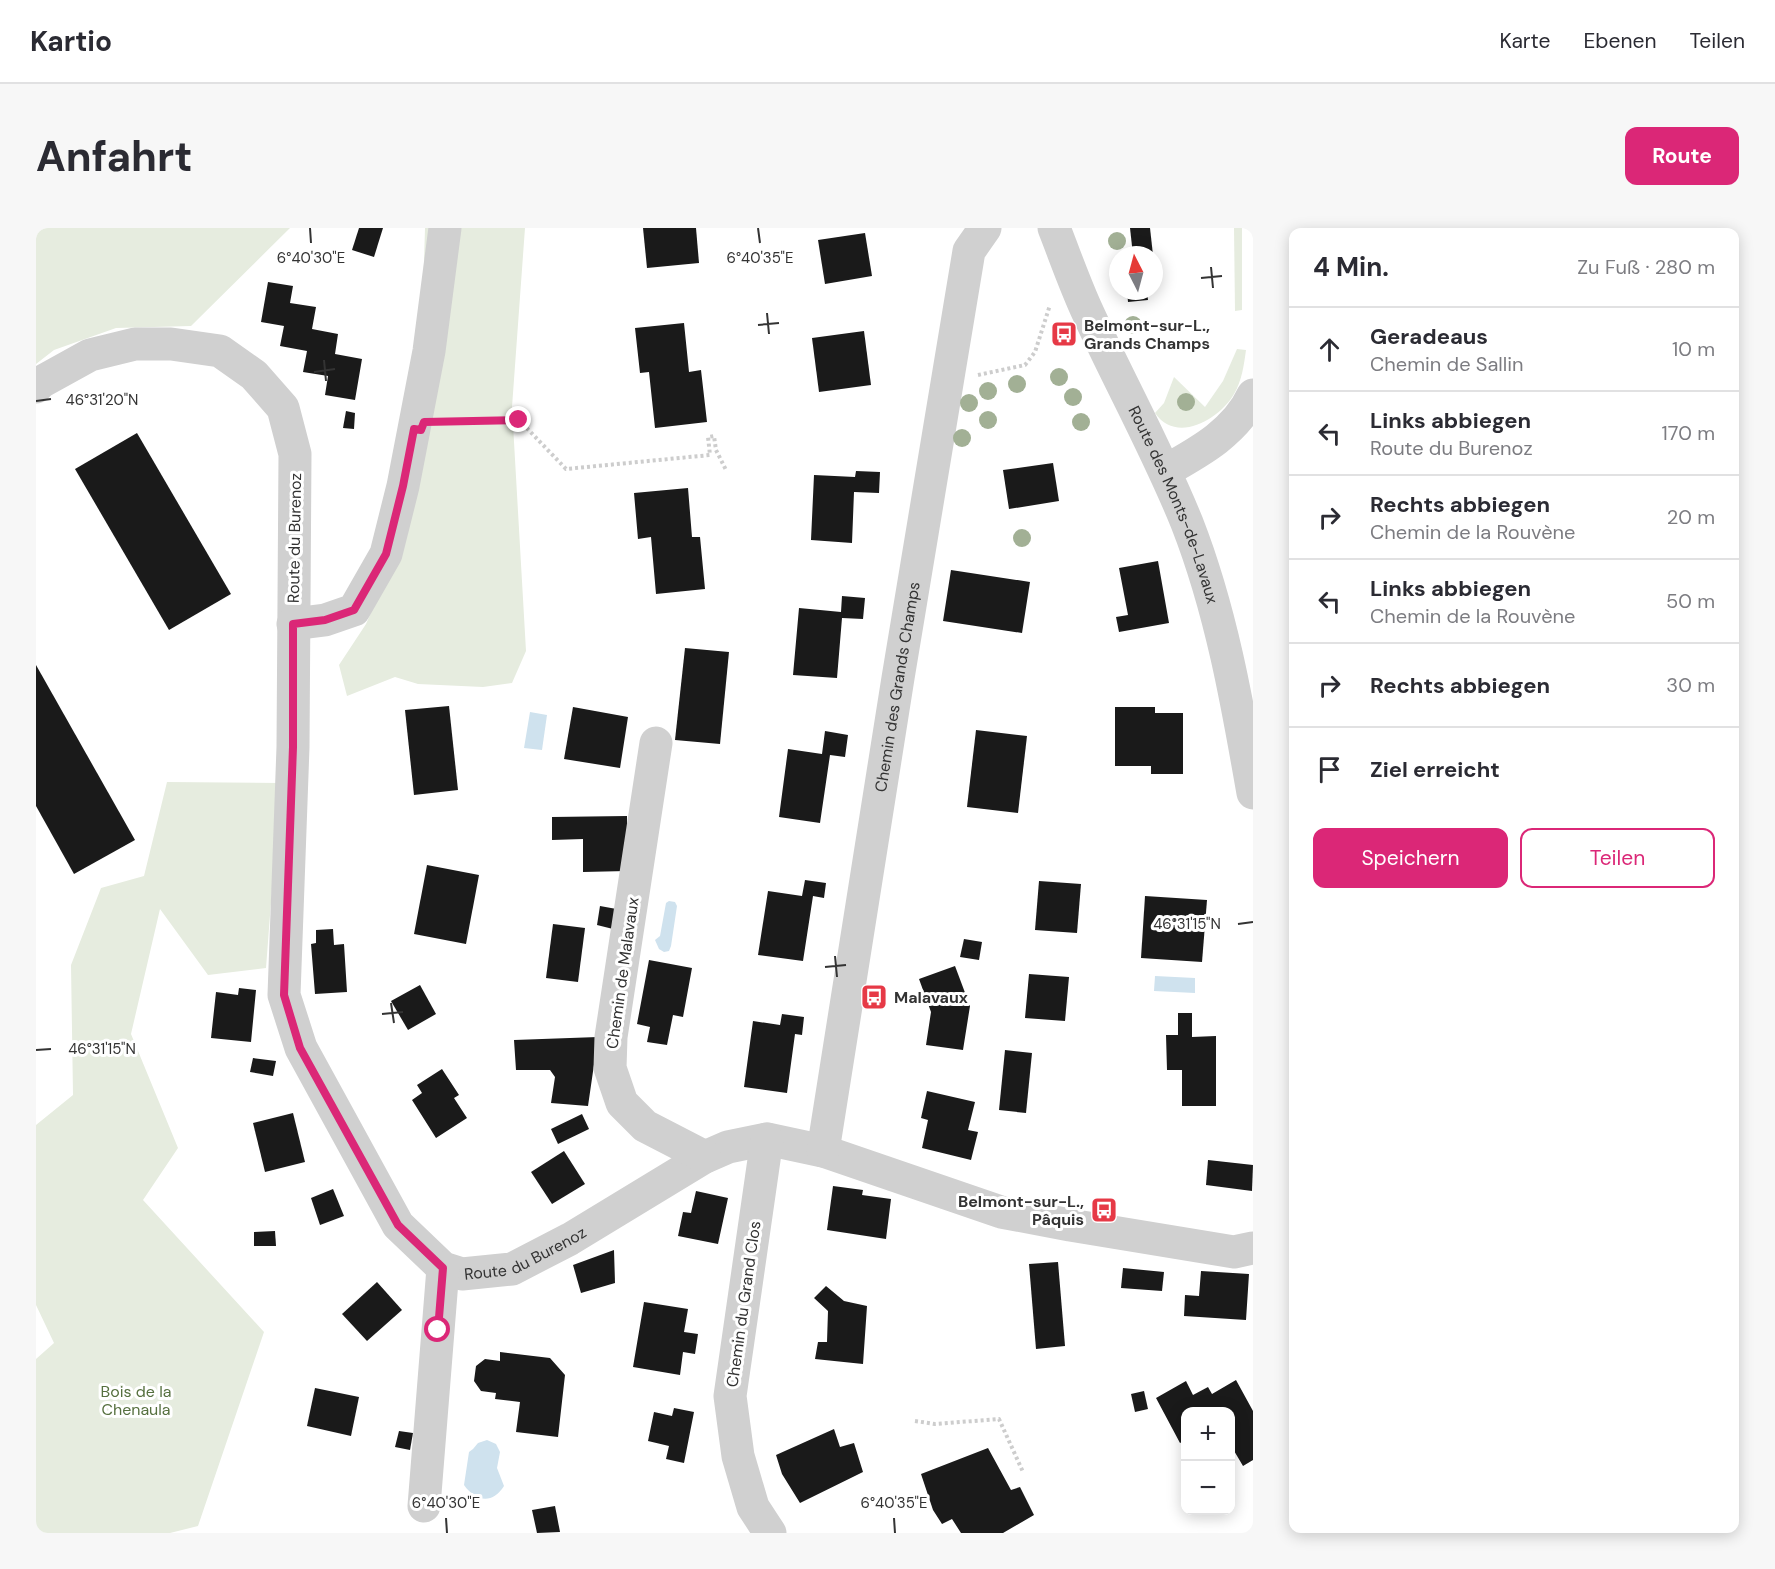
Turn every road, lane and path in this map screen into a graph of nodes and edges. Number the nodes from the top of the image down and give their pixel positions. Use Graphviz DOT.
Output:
graph roads {
  1 [pos="445,228"];
  2 [pos="985,228"];
  3 [pos="1053,228"];
  4 [pos="1050,305"];
  5 [pos="946,385"];
  6 [pos="36,387"];
  7 [pos="1253,395"];
  8 [pos="414,429"];
  9 [pos="726,470"];
  10 [pos="1165,471"];
  11 [pos="293,624"];
  12 [pos="656,743"];
  13 [pos="1253,793"];
  14 [pos="767,1139"];
  15 [pos="823,1151"];
  16 [pos="705,1158"];
  17 [pos="1253,1248"];
  18 [pos="443,1268"];
  19 [pos="915,1421"];
  20 [pos="1023,1472"];
  21 [pos="424,1506"];
  22 [pos="770,1533"];
  1 -- 8 [label="street"];
  2 -- 5 [label="street, Chemin des Grands Champs"];
  3 -- 10 [label="street, Route des Monts-de-Lavaux"];
  4 -- 5 [label="path"];
  5 -- 15 [label="street, Chemin des Grands Champs"];
  6 -- 11 [label="street, Route du Burenoz"];
  7 -- 10 [label="street"];
  8 -- 9 [label="path"];
  8 -- 11 [label="street"];
  10 -- 13 [label="street, Route des Monts-de-Lavaux"];
  11 -- 18 [label="street, Route du Burenoz"];
  12 -- 16 [label="street, Chemin de Malavaux"];
  14 -- 15 [label="street, Route du Burenoz"];
  14 -- 16 [label="street, Route du Burenoz"];
  14 -- 22 [label="street, Chemin du Grand Clos"];
  15 -- 17 [label="street, Route du Burenoz"];
  16 -- 18 [label="street, Route du Burenoz"];
  18 -- 21 [label="street"];
  19 -- 20 [label="path"];
}
